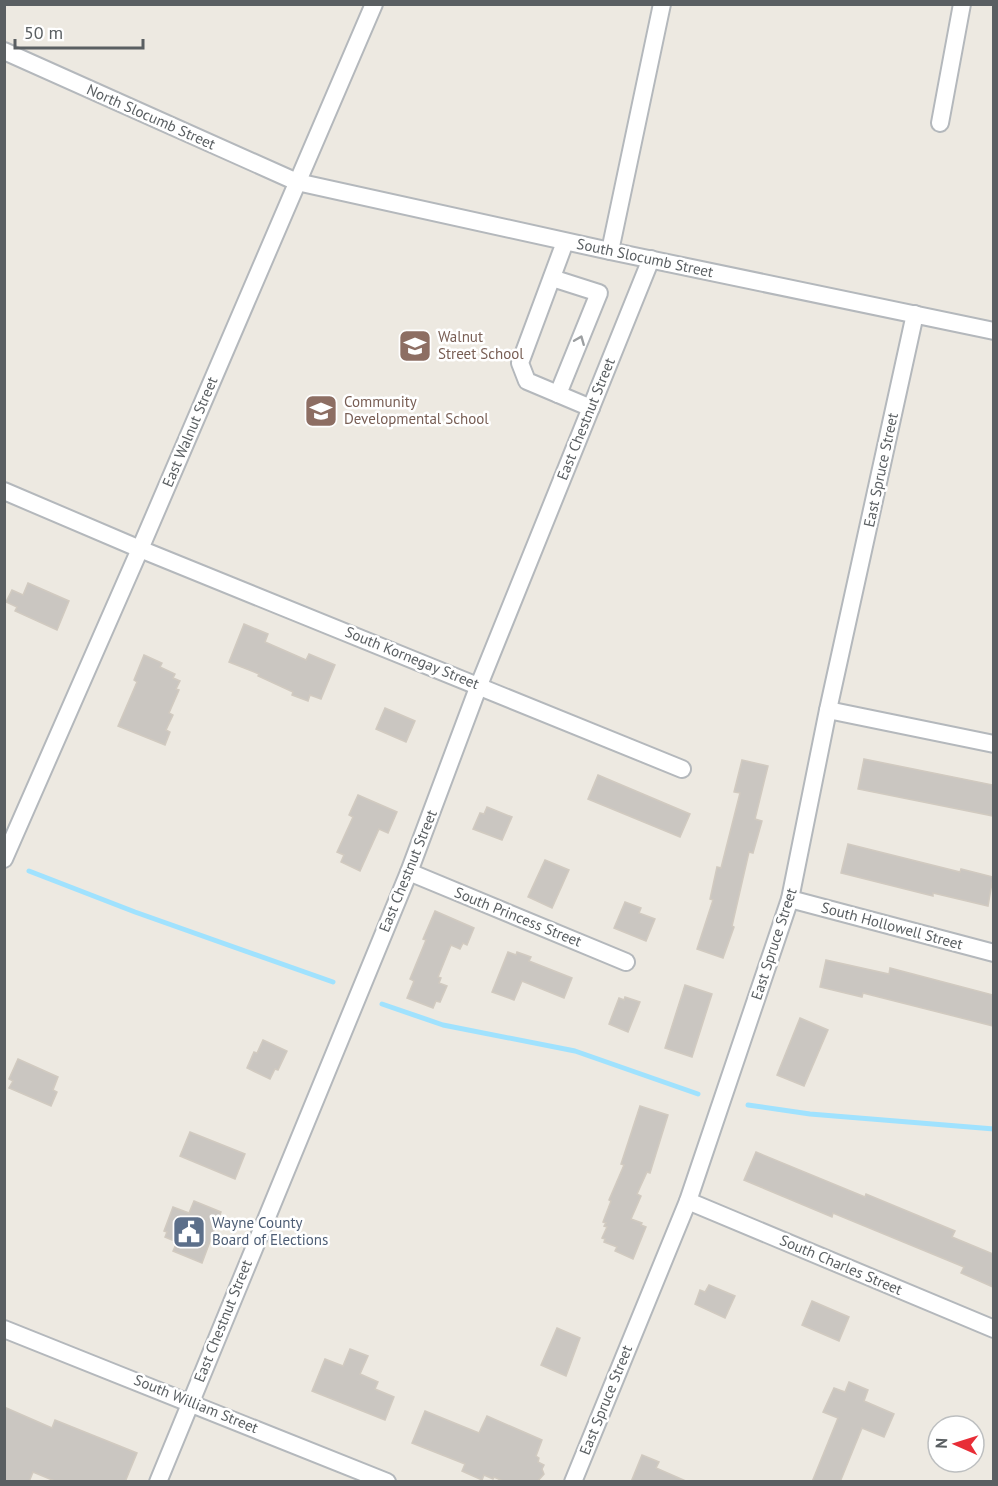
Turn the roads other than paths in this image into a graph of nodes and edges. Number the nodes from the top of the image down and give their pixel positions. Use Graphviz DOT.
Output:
graph roads {
  1 [pos="374,4"];
  2 [pos="662,4"];
  3 [pos="962,4"];
  4 [pos="4,51"];
  5 [pos="940,123"];
  6 [pos="297,182"];
  7 [pos="565,242"];
  8 [pos="610,251"];
  9 [pos="651,259"];
  10 [pos="552,278"];
  11 [pos="915,314"];
  12 [pos="993,331"];
  13 [pos="558,394"];
  14 [pos="591,408"];
  15 [pos="4,491"];
  16 [pos="140,549"];
  17 [pos="479,685"];
  18 [pos="828,710"];
  19 [pos="993,744"];
  20 [pos="682,768"];
  21 [pos="4,859"];
  22 [pos="409,872"];
  23 [pos="790,899"];
  24 [pos="993,953"];
  25 [pos="626,962"];
  26 [pos="688,1201"];
  27 [pos="4,1329"];
  28 [pos="993,1329"];
  29 [pos="190,1402"];
  30 [pos="158,1482"];
  31 [pos="387,1482"];
  32 [pos="573,1482"];
  1 -- 6 [label="street, East Walnut Street"];
  2 -- 8 [label="street"];
  3 -- 5 [label="street"];
  4 -- 6 [label="street, North Slocumb Street"];
  6 -- 7 [label="street, South Slocumb Street"];
  6 -- 16 [label="street, East Walnut Street"];
  7 -- 8 [label="street, South Slocumb Street"];
  7 -- 10 [label="street"];
  8 -- 9 [label="street, South Slocumb Street"];
  9 -- 11 [label="street, South Slocumb Street"];
  9 -- 14 [label="street, East Chestnut Street"];
  10 -- 13 [label="street"];
  13 -- 10 [label="street, one-way"];
  11 -- 12 [label="street, South Slocumb Street"];
  11 -- 18 [label="street, East Spruce Street"];
  13 -- 14 [label="street"];
  14 -- 17 [label="street, East Chestnut Street"];
  15 -- 16 [label="street, South Kornegay Street"];
  16 -- 17 [label="street, South Kornegay Street"];
  16 -- 21 [label="street, East Walnut Street"];
  17 -- 20 [label="street, South Kornegay Street"];
  17 -- 22 [label="street, East Chestnut Street"];
  18 -- 19 [label="street"];
  18 -- 23 [label="street, East Spruce Street"];
  22 -- 25 [label="street, South Princess Street"];
  22 -- 29 [label="street, East Chestnut Street"];
  23 -- 24 [label="street, South Hollowell Street"];
  23 -- 26 [label="street, East Spruce Street"];
  26 -- 28 [label="street, South Charles Street"];
  26 -- 32 [label="street, East Spruce Street"];
  27 -- 29 [label="street, South William Street"];
  29 -- 30 [label="street, East Chestnut Street"];
  29 -- 31 [label="street, South William Street"];
}
